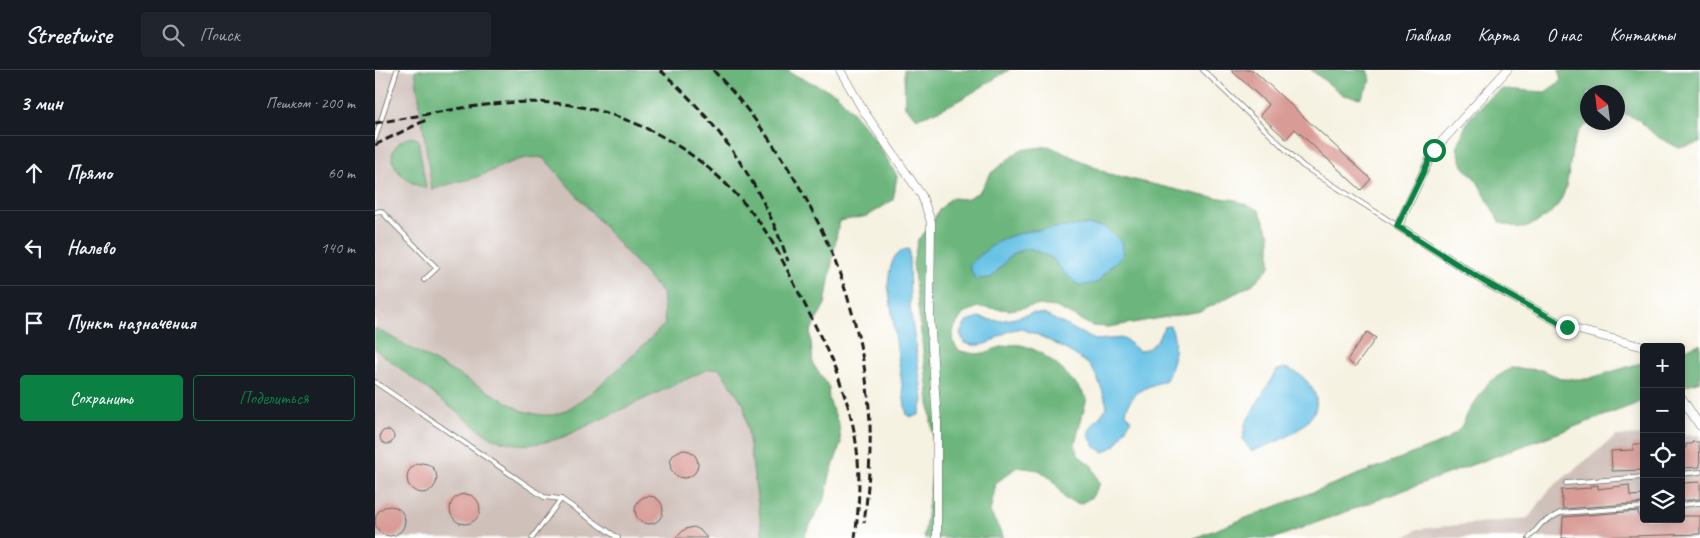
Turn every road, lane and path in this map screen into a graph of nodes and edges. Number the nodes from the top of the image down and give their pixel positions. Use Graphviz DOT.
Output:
graph roads {
  1 [pos="397,70"];
  2 [pos="840,70"];
  3 [pos="1203,70"];
  4 [pos="1507,70"];
  5 [pos="375,139"];
  6 [pos="375,212"];
  7 [pos="1397,226"];
  8 [pos="424,280"];
  9 [pos="1640,346"];
  10 [pos="375,382"];
  11 [pos="1685,403"];
  12 [pos="1700,426"];
  13 [pos="1700,472"];
  14 [pos="1685,474"];
  15 [pos="1640,477"];
  16 [pos="1566,484"];
  17 [pos="561,499"];
  18 [pos="1700,503"];
  19 [pos="1685,505"];
  20 [pos="1640,507"];
  21 [pos="531,538"];
  22 [pos="618,538"];
  23 [pos="937,538"];
  24 [pos="1529,538"];
  1 -- 5 [label="lane"];
  2 -- 23 [label="street"];
  3 -- 7 [label="lane"];
  4 -- 7 [label="street"];
  6 -- 8 [label="lane"];
  7 -- 9 [label="street"];
  10 -- 17 [label="lane"];
  11 -- 12 [label="street"];
  13 -- 14 [label="lane"];
  15 -- 16 [label="lane"];
  17 -- 21 [label="lane"];
  17 -- 22 [label="lane"];
  18 -- 19 [label="lane"];
  20 -- 24 [label="lane"];
}
